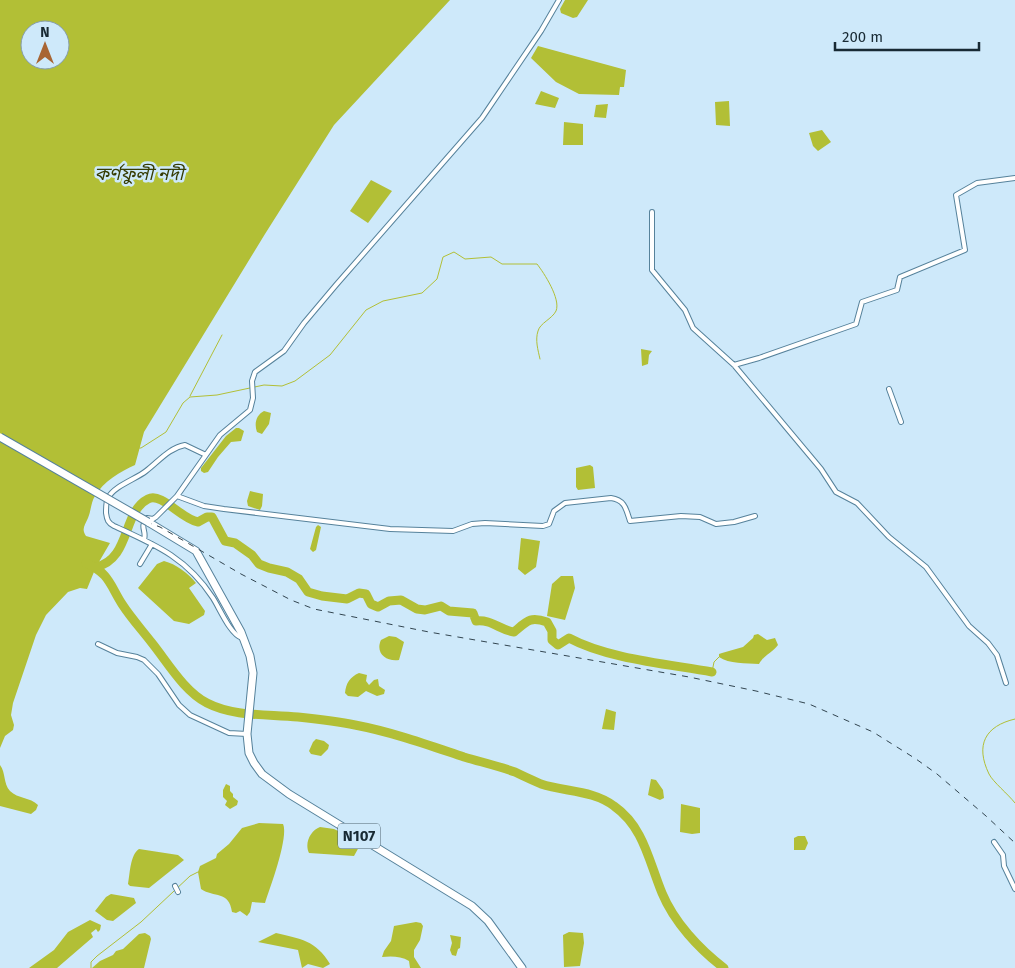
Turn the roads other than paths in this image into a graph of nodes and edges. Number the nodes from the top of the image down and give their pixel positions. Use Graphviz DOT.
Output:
graph roads {
  1 [pos="559,0"];
  2 [pos="1015,178"];
  3 [pos="652,212"];
  4 [pos="734,365"];
  5 [pos="889,389"];
  6 [pos="901,422"];
  7 [pos="0,437"];
  8 [pos="206,455"];
  9 [pos="177,496"];
  10 [pos="755,516"];
  11 [pos="144,540"];
  12 [pos="152,544"];
  13 [pos="140,564"];
  14 [pos="244,639"];
  15 [pos="98,644"];
  16 [pos="1006,684"];
  17 [pos="247,731"];
  18 [pos="994,842"];
  19 [pos="174,886"];
  20 [pos="1015,889"];
  21 [pos="178,892"];
  22 [pos="522,968"];
  1 -- 8 [label="street"];
  2 -- 4 [label="street"];
  3 -- 4 [label="street"];
  4 -- 16 [label="street"];
  5 -- 6 [label="street"];
  7 -- 14 [label="highway, N107, bridge"];
  8 -- 9 [label="street"];
  8 -- 11 [label="street"];
  9 -- 10 [label="street"];
  9 -- 11 [label="street"];
  11 -- 12 [label="street"];
  12 -- 13 [label="street"];
  12 -- 14 [label="street"];
  14 -- 17 [label="highway, N107"];
  15 -- 17 [label="street"];
  17 -- 22 [label="highway, N107"];
  18 -- 20 [label="street"];
  19 -- 21 [label="street"];
}
